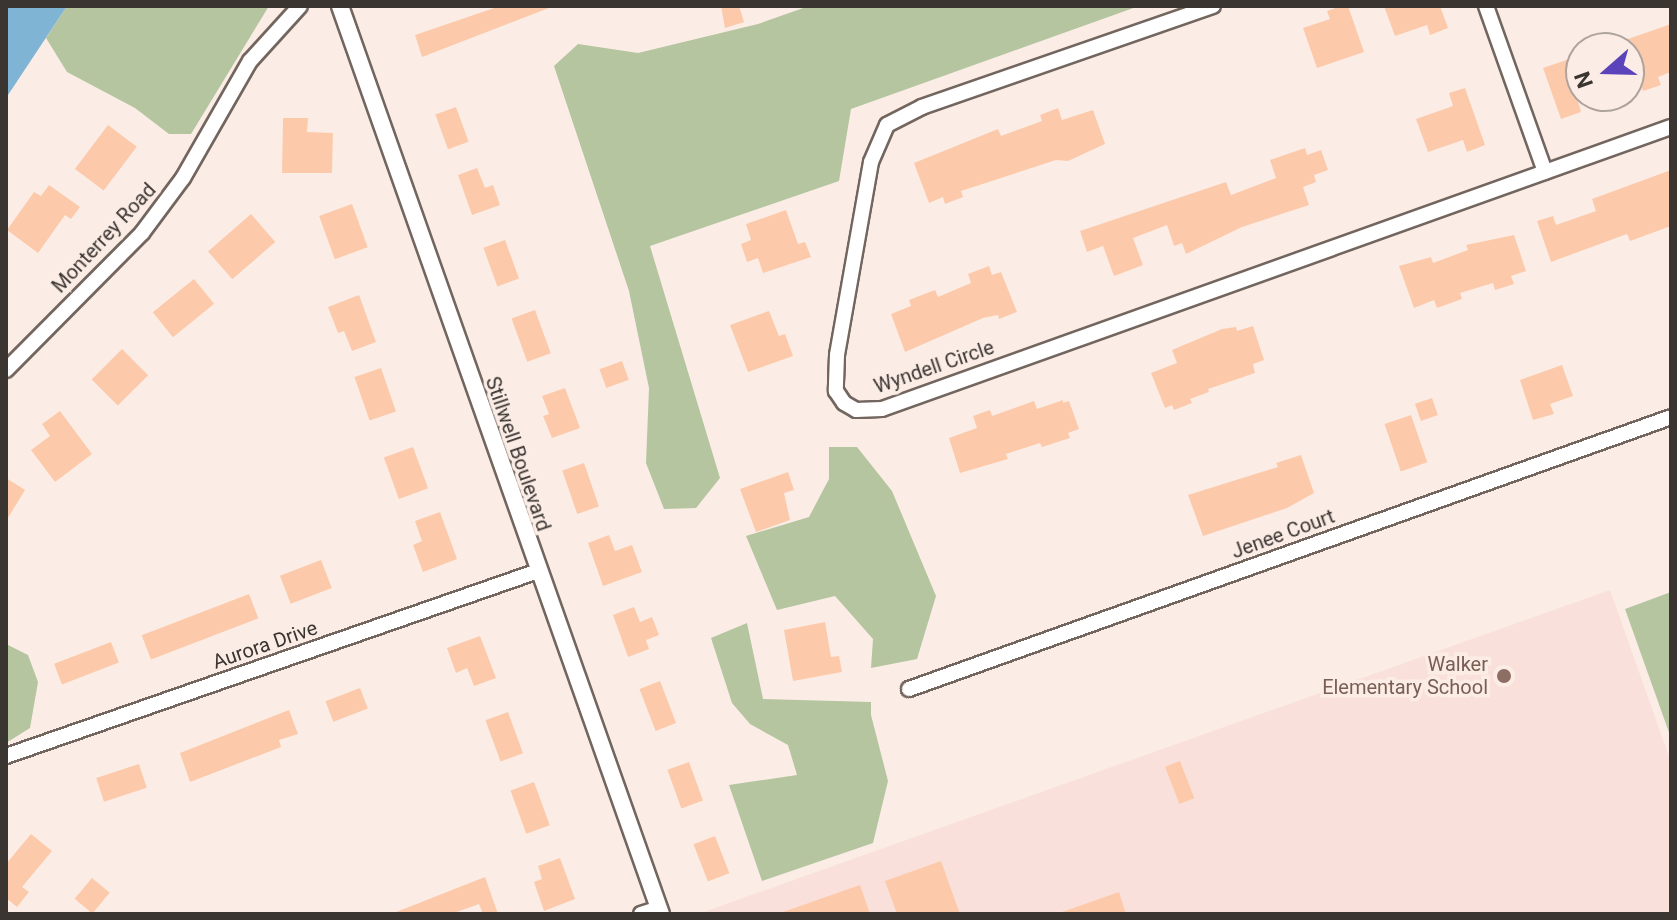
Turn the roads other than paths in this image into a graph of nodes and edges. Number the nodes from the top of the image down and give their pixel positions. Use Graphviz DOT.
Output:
graph roads {
  1 [pos="300,6"];
  2 [pos="340,6"];
  3 [pos="1486,6"];
  4 [pos="1209,7"];
  5 [pos="1671,127"];
  6 [pos="1545,172"];
  7 [pos="6,370"];
  8 [pos="1671,417"];
  9 [pos="538,571"];
  10 [pos="909,689"];
  11 [pos="6,756"];
  12 [pos="660,911"];
  13 [pos="641,914"];
  1 -- 7 [label="street, Monterrey Road"];
  2 -- 9 [label="street, Stillwell Boulevard"];
  3 -- 6 [label="street"];
  4 -- 6 [label="street, Wyndell Circle"];
  5 -- 6 [label="street, Wyndell Circle"];
  8 -- 10 [label="street, Jenee Court"];
  9 -- 11 [label="street, Aurora Drive"];
  9 -- 12 [label="street, Stillwell Boulevard"];
  12 -- 13 [label="street"];
}
